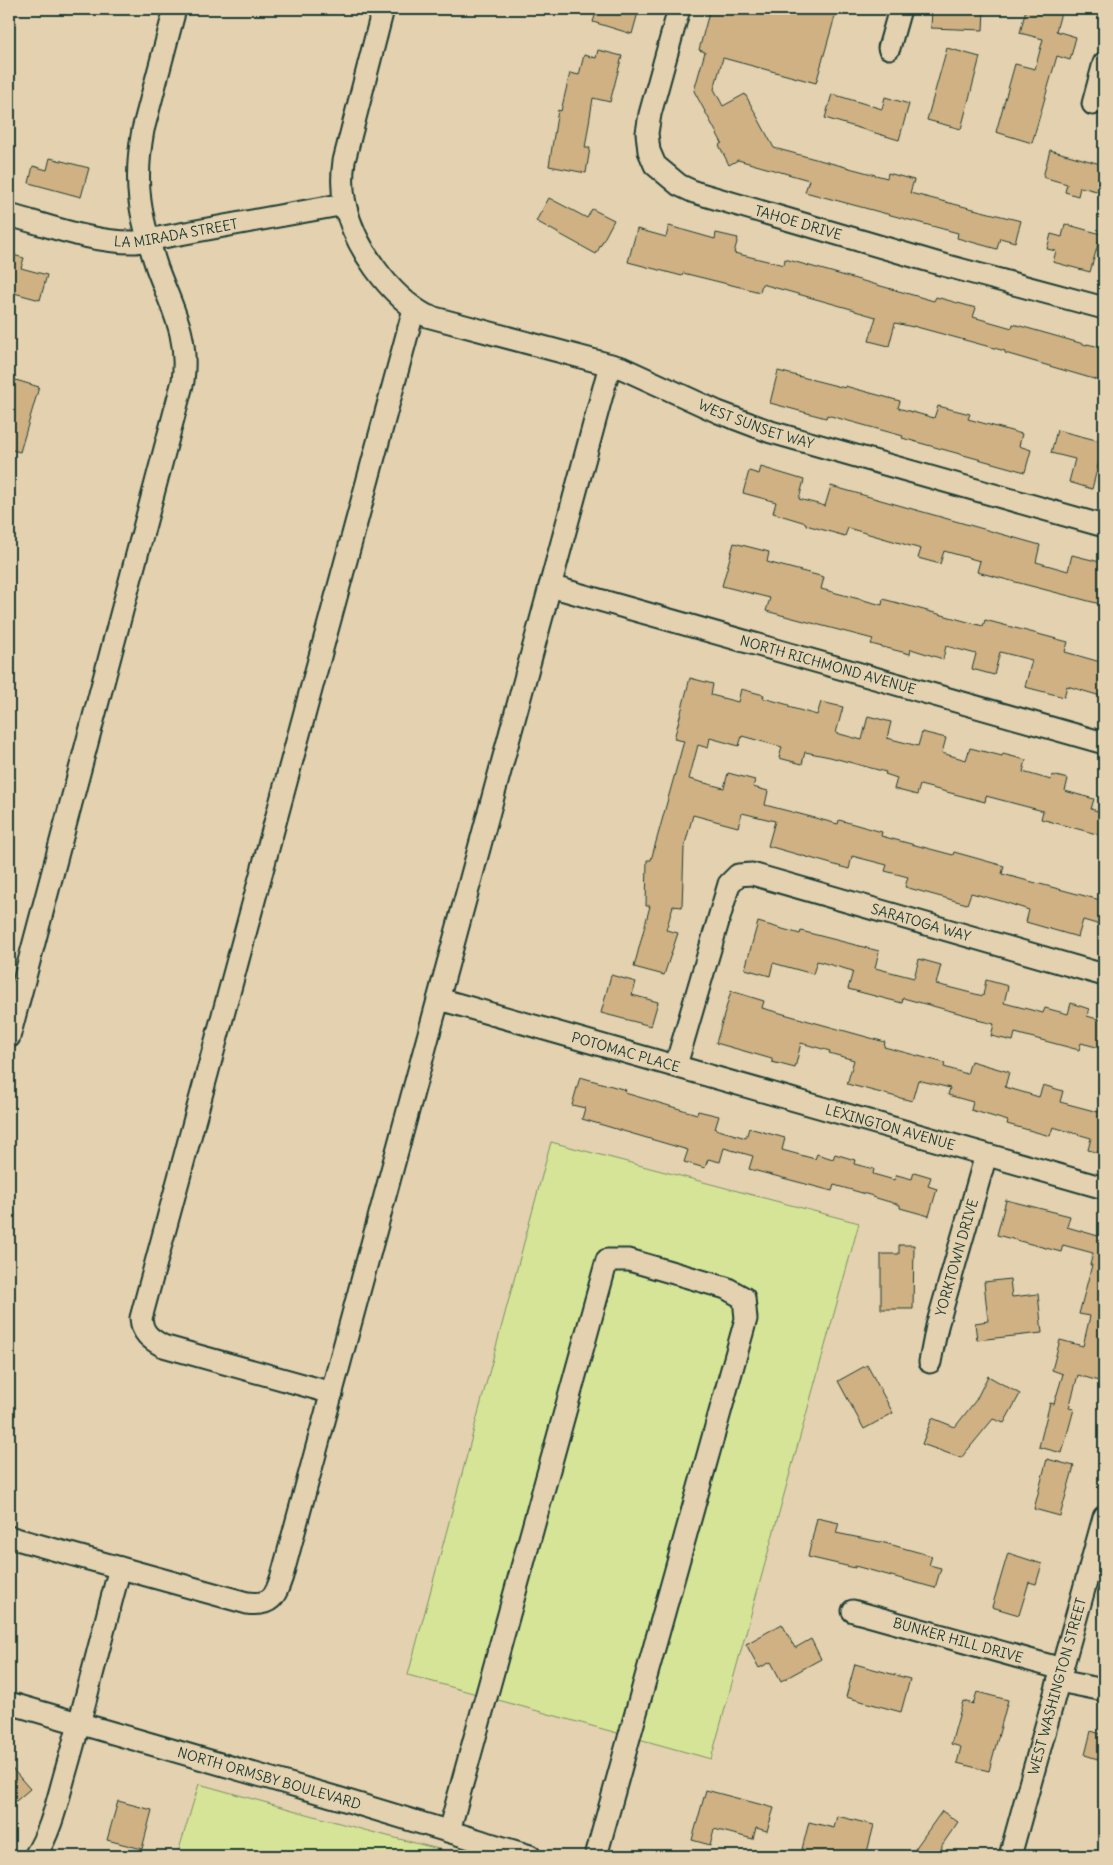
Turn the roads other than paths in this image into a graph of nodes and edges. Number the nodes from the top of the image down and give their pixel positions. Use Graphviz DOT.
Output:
graph roads {
  1 [pos="175,9"];
  2 [pos="383,9"];
  3 [pos="679,9"];
  4 [pos="900,9"];
  5 [pos="889,48"];
  6 [pos="1104,62"];
  7 [pos="1093,104"];
  8 [pos="345,204"];
  9 [pos="9,215"];
  10 [pos="149,241"];
  11 [pos="1104,308"];
  12 [pos="414,309"];
  13 [pos="610,365"];
  14 [pos="1104,526"];
  15 [pos="550,586"];
  16 [pos="1104,742"];
  17 [pos="738,875"];
  18 [pos="1104,975"];
  19 [pos="439,999"];
  20 [pos="9,1037"];
  21 [pos="676,1065"];
  22 [pos="986,1155"];
  23 [pos="1104,1188"];
  24 [pos="930,1362"];
  25 [pos="332,1393"];
  26 [pos="1104,1517"];
  27 [pos="9,1537"];
  28 [pos="120,1568"];
  29 [pos="853,1611"];
  30 [pos="1061,1675"];
  31 [pos="1104,1690"];
  32 [pos="9,1703"];
  33 [pos="80,1724"];
  34 [pos="449,1832"];
  35 [pos="35,1856"];
  36 [pos="530,1856"];
  37 [pos="596,1856"];
  38 [pos="1010,1856"];
  1 -- 10 [label="street"];
  2 -- 8 [label="street"];
  3 -- 11 [label="street, TAHOE DRIVE"];
  4 -- 5 [label="street"];
  6 -- 7 [label="street"];
  8 -- 10 [label="street, LA MIRADA STREET"];
  8 -- 12 [label="street"];
  9 -- 10 [label="street, LA MIRADA STREET"];
  10 -- 20 [label="street"];
  12 -- 13 [label="street, WEST SUNSET WAY"];
  12 -- 25 [label="street"];
  13 -- 14 [label="street, WEST SUNSET WAY"];
  13 -- 15 [label="street"];
  15 -- 16 [label="street, NORTH RICHMOND AVENUE"];
  15 -- 19 [label="street"];
  17 -- 18 [label="street, SARATOGA WAY"];
  17 -- 21 [label="street, POTOMAC PLACE"];
  19 -- 21 [label="street, POTOMAC PLACE"];
  19 -- 25 [label="street"];
  21 -- 22 [label="street, LEXINGTON AVENUE"];
  22 -- 23 [label="street, LEXINGTON AVENUE"];
  22 -- 24 [label="street, YORKTOWN DRIVE"];
  25 -- 28 [label="street"];
  26 -- 30 [label="street, WEST WASHINGTON STREET"];
  27 -- 28 [label="street"];
  28 -- 33 [label="street"];
  29 -- 30 [label="street, BUNKER HILL DRIVE"];
  30 -- 31 [label="street, BUNKER HILL DRIVE"];
  30 -- 38 [label="street, WEST WASHINGTON STREET"];
  32 -- 33 [label="street, NORTH ORMSBY BOULEVARD"];
  33 -- 34 [label="street, NORTH ORMSBY BOULEVARD"];
  33 -- 35 [label="street"];
  34 -- 36 [label="street, NORTH ORMSBY BOULEVARD"];
  34 -- 37 [label="street"];
}
